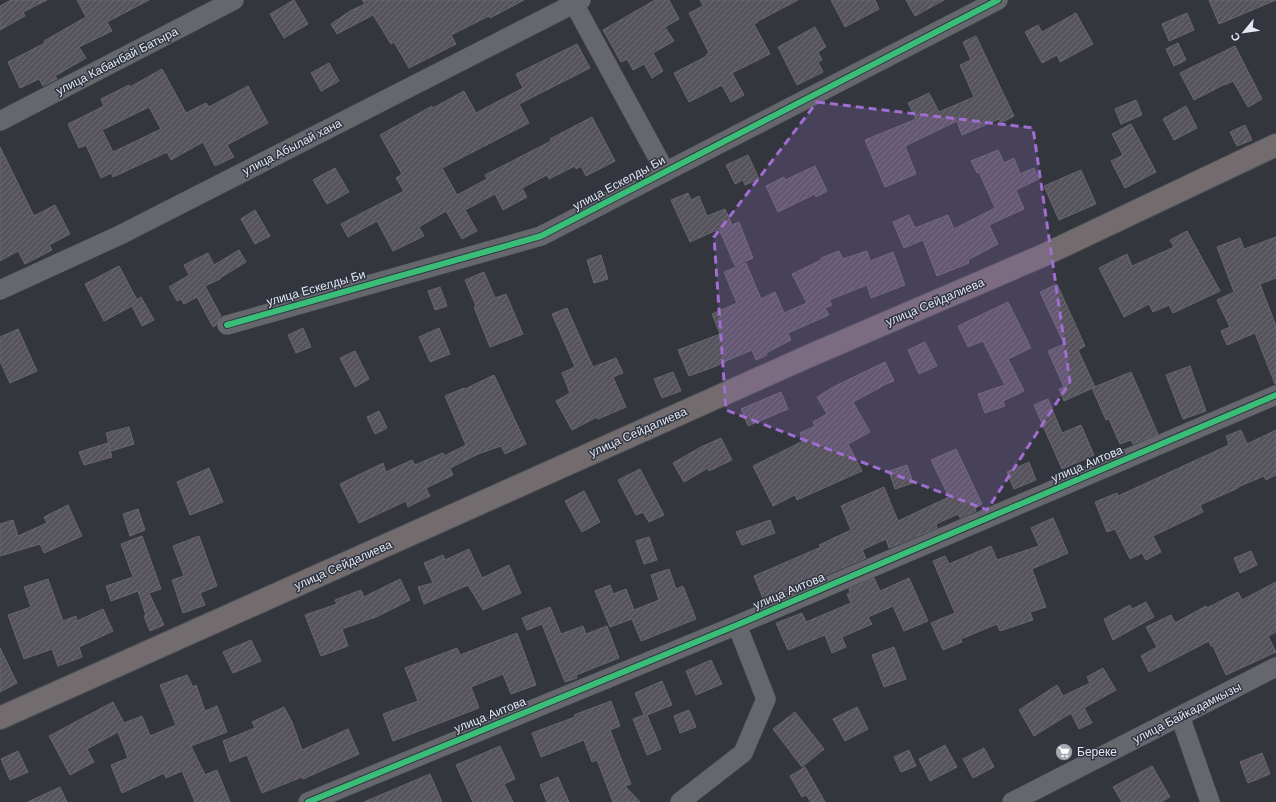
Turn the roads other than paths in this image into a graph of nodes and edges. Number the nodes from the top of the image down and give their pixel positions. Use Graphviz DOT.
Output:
graph roads {
  1 [pos="234,0"];
  2 [pos="998,0"];
  3 [pos="575,1"];
  4 [pos="0,121"];
  5 [pos="1276,145"];
  6 [pos="665,171"];
  7 [pos="0,290"];
  8 [pos="226,325"];
  9 [pos="1276,395"];
  10 [pos="737,625"];
  11 [pos="1276,667"];
  12 [pos="1180,716"];
  13 [pos="0,718"];
  14 [pos="308,802"];
  15 [pos="680,802"];
  16 [pos="1012,802"];
  17 [pos="1210,802"];
  1 -- 4 [label="street, улица Кабанбай Батыра"];
  2 -- 6 [label="street, улица Ескелды Би"];
  3 -- 6 [label="street"];
  3 -- 7 [label="street, улица Абылай хана"];
  5 -- 13 [label="main road, улица Сейдалиева"];
  6 -- 8 [label="street, улица Ескелды Би"];
  9 -- 10 [label="street, улица Аитова"];
  10 -- 14 [label="street, улица Аитова"];
  10 -- 15 [label="street"];
  11 -- 12 [label="street, улица Байкадамкызы"];
  12 -- 16 [label="street, улица Байкадамкызы"];
  12 -- 17 [label="street"];
}
